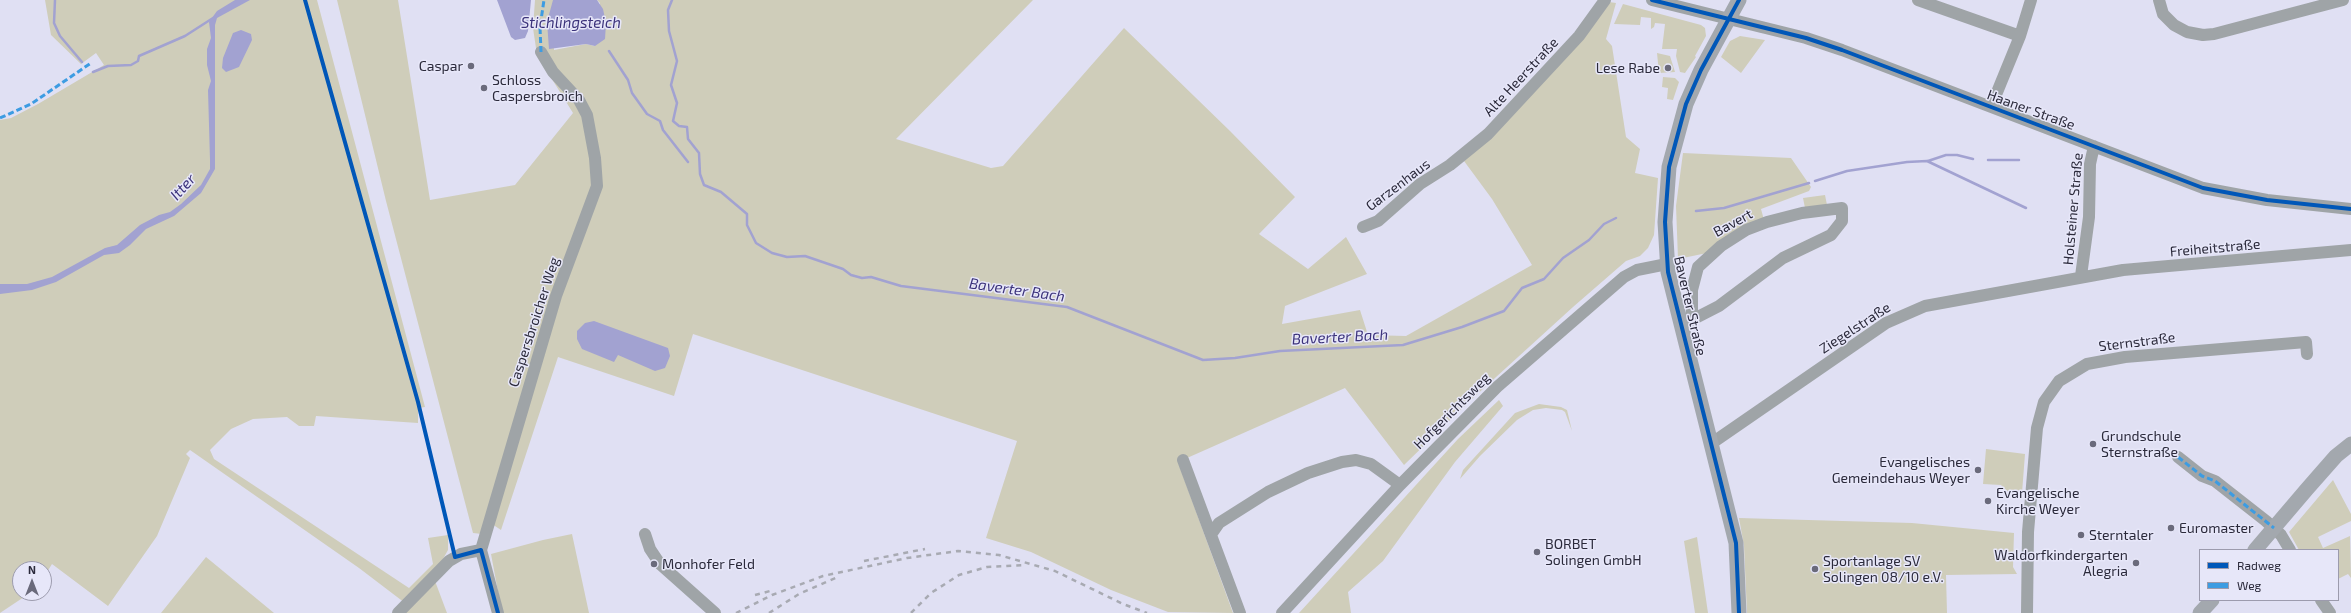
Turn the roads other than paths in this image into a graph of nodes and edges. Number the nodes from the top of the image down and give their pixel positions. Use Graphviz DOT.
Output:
graph roads {
  1 [pos="1605,0"];
  2 [pos="1652,0"];
  3 [pos="1739,0"];
  4 [pos="1918,0"];
  5 [pos="2031,0"];
  6 [pos="2159,0"];
  7 [pos="2343,0"];
  8 [pos="1729,19"];
  9 [pos="2020,36"];
  10 [pos="541,52"];
  11 [pos="1991,107"];
  12 [pos="2094,146"];
  13 [pos="1450,165"];
  14 [pos="2351,208"];
  15 [pos="1363,227"];
  16 [pos="2351,250"];
  17 [pos="1667,264"];
  18 [pos="2081,276"];
  19 [pos="1687,322"];
  20 [pos="2307,354"];
  21 [pos="1712,443"];
  22 [pos="2351,444"];
  23 [pos="2178,458"];
  24 [pos="1183,460"];
  25 [pos="1400,485"];
  26 [pos="2274,528"];
  27 [pos="1212,533"];
  28 [pos="645,534"];
  29 [pos="2256,549"];
  30 [pos="2289,549"];
  31 [pos="481,550"];
  32 [pos="2211,601"];
  33 [pos="2322,601"];
  34 [pos="398,613"];
  35 [pos="498,613"];
  36 [pos="715,613"];
  37 [pos="1240,613"];
  38 [pos="1282,613"];
  39 [pos="1739,613"];
  40 [pos="2027,613"];
  41 [pos="2200,613"];
  42 [pos="2330,613"];
  1 -- 13 [label="street, Alte Heerstraße"];
  2 -- 8 [label="street"];
  3 -- 8 [label="main road"];
  4 -- 9 [label="street"];
  5 -- 9 [label="street"];
  6 -- 7 [label="street"];
  8 -- 11 [label="street, Haaner Straße"];
  8 -- 17 [label="main road, Baverter Straße"];
  9 -- 11 [label="street"];
  10 -- 31 [label="street, Caspersbroicher Weg"];
  11 -- 12 [label="street, Haaner Straße"];
  12 -- 14 [label="street, Haaner Straße"];
  12 -- 18 [label="street, Holsteiner Straße"];
  13 -- 15 [label="street, Garzenhaus"];
  16 -- 18 [label="street, Freiheitstraße"];
  17 -- 19 [label="main road, Baverter Straße"];
  17 -- 25 [label="street, Hofgerichtsweg"];
  18 -- 21 [label="street, Ziegelstraße"];
  19 -- 19 [label="street, Bavert"];
  19 -- 21 [label="main road, Baverter Straße"];
  20 -- 40 [label="street, Sternstraße"];
  21 -- 39 [label="main road, Baverter Straße"];
  22 -- 26 [label="main road"];
  23 -- 26 [label="street"];
  24 -- 27 [label="street"];
  25 -- 27 [label="street"];
  25 -- 38 [label="street, Hofgerichtsweg"];
  26 -- 29 [label="main road"];
  26 -- 30 [label="street"];
  27 -- 37 [label="street"];
  28 -- 36 [label="street"];
  31 -- 34 [label="street"];
  31 -- 35 [label="street"];
  32 -- 41 [label="main road"];
  33 -- 42 [label="street"];
}
